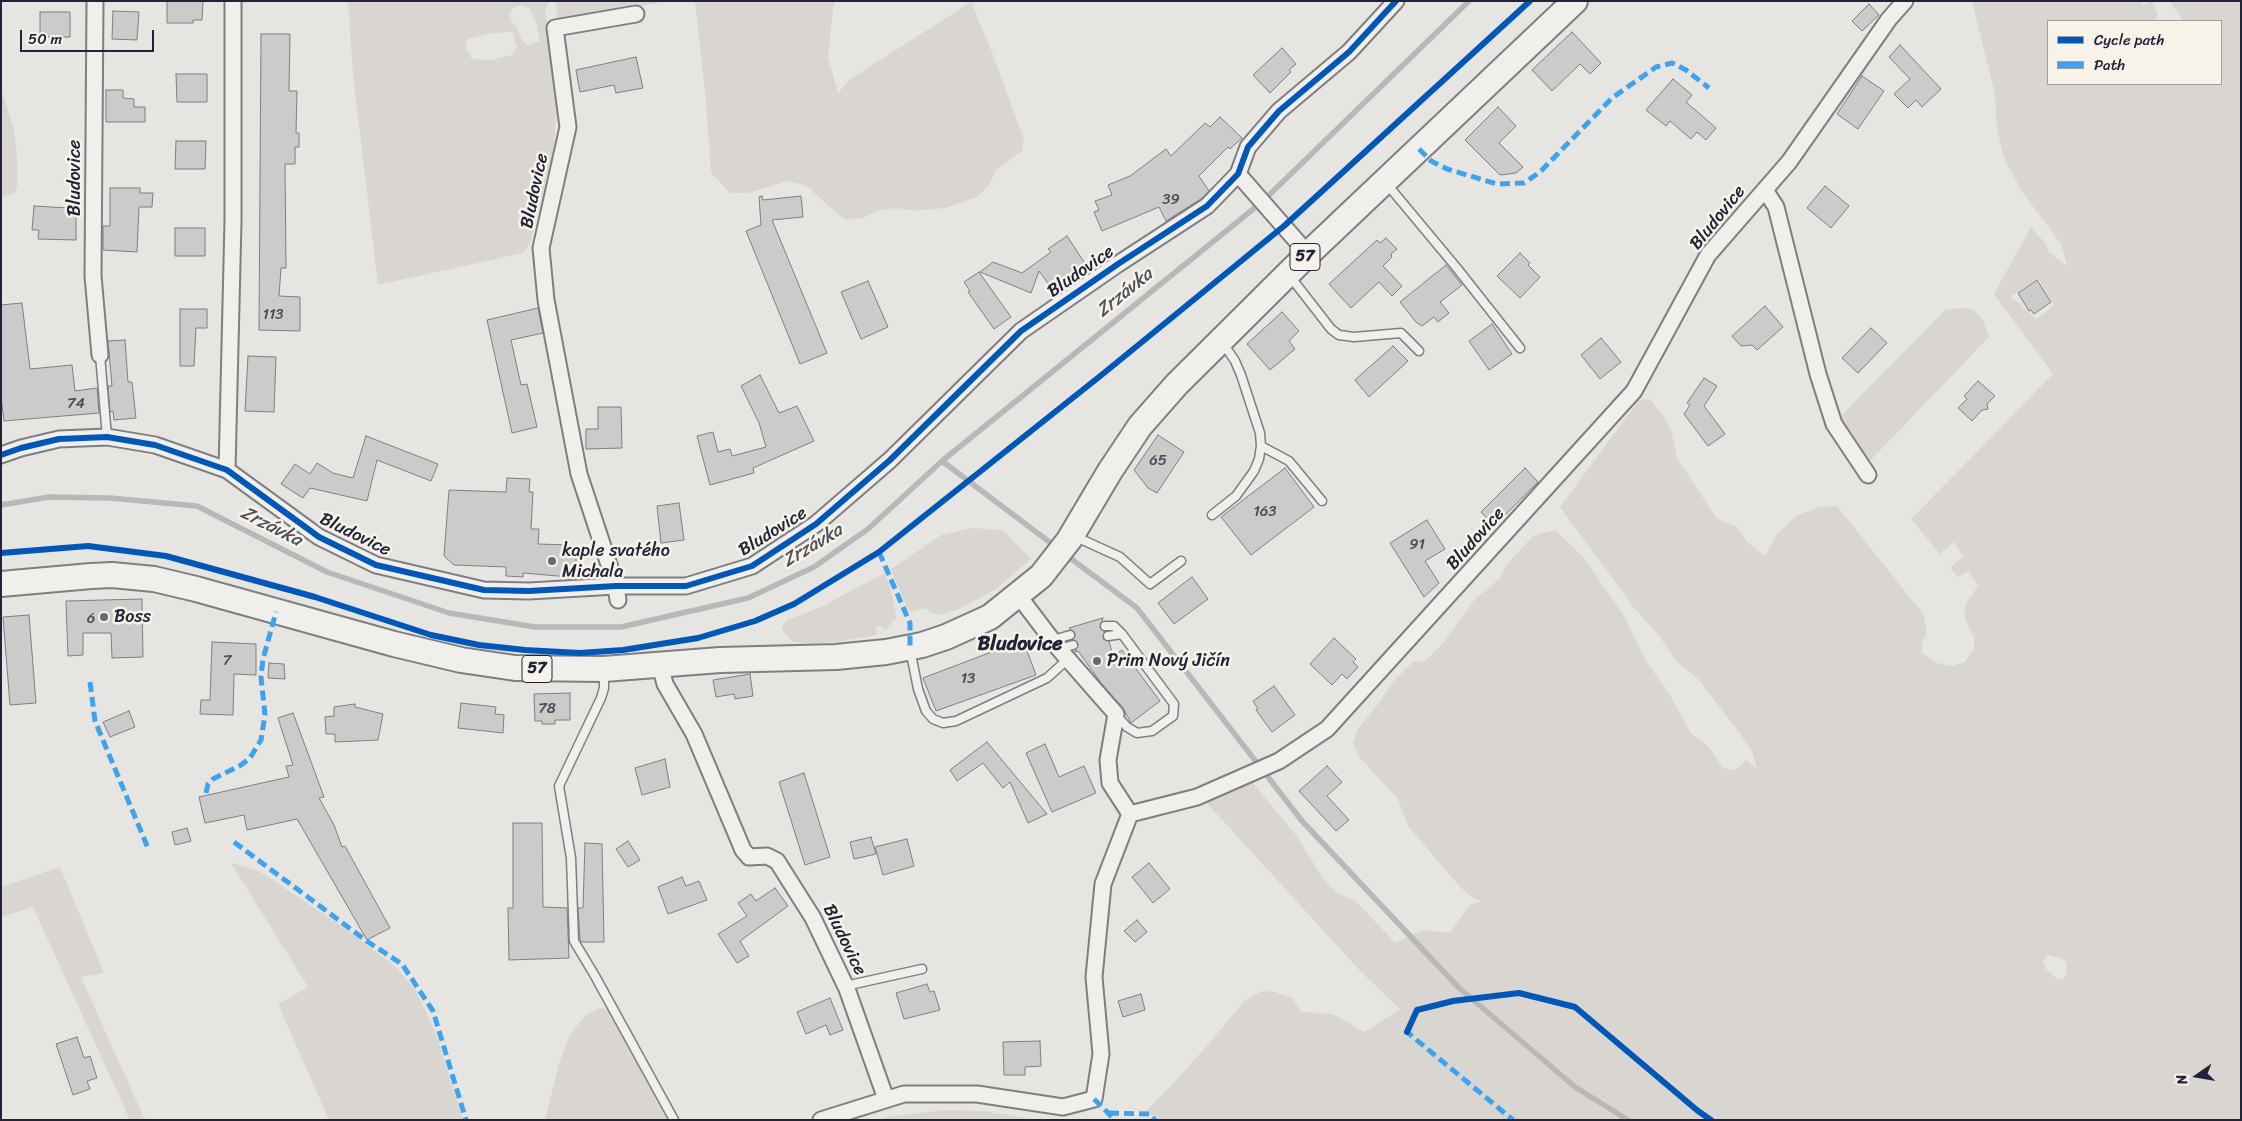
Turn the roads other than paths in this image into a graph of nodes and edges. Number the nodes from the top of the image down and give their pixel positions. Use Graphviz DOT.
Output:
graph roads {
  1 [pos="95,1"];
  2 [pos="233,1"];
  3 [pos="1396,1"];
  4 [pos="1575,1"];
  5 [pos="1905,1"];
  6 [pos="636,14"];
  7 [pos="1242,179"];
  8 [pos="1384,182"];
  9 [pos="1765,190"];
  10 [pos="1308,254"];
  11 [pos="1288,274"];
  12 [pos="1220,340"];
  13 [pos="1520,348"];
  14 [pos="1419,352"];
  15 [pos="100,355"];
  16 [pos="107,438"];
  17 [pos="1261,446"];
  18 [pos="1,455"];
  19 [pos="227,470"];
  20 [pos="1868,475"];
  21 [pos="1322,501"];
  22 [pos="1212,515"];
  23 [pos="1070,538"];
  24 [pos="1181,561"];
  25 [pos="1,584"];
  26 [pos="617,593"];
  27 [pos="1018,596"];
  28 [pos="1105,626"];
  29 [pos="1070,634"];
  30 [pos="1122,634"];
  31 [pos="1108,636"];
  32 [pos="910,648"];
  33 [pos="1063,648"];
  34 [pos="660,665"];
  35 [pos="604,669"];
  36 [pos="1116,714"];
  37 [pos="1130,814"];
  38 [pos="922,969"];
  39 [pos="846,986"];
  40 [pos="886,1098"];
  41 [pos="674,1120"];
  42 [pos="821,1120"];
  1 -- 15 [label="street, Bludovice"];
  2 -- 19 [label="street"];
  3 -- 7 [label="street, Bludovice"];
  4 -- 8 [label="main road, 57"];
  5 -- 9 [label="street, Bludovice"];
  6 -- 26 [label="street, Bludovice"];
  7 -- 10 [label="street"];
  7 -- 26 [label="street, Bludovice"];
  8 -- 10 [label="main road, 57"];
  8 -- 13 [label="lane"];
  9 -- 20 [label="street, Bludovice"];
  9 -- 37 [label="street, Bludovice"];
  10 -- 11 [label="main road, 57"];
  11 -- 12 [label="main road, 57"];
  11 -- 14 [label="lane"];
  12 -- 17 [label="lane"];
  12 -- 23 [label="main road, 57"];
  15 -- 16 [label="lane"];
  16 -- 18 [label="street, Bludovice"];
  16 -- 19 [label="street, Bludovice"];
  17 -- 21 [label="lane"];
  17 -- 22 [label="lane"];
  19 -- 26 [label="street, Bludovice"];
  23 -- 24 [label="lane"];
  23 -- 27 [label="main road, 57"];
  25 -- 35 [label="main road, 57"];
  27 -- 32 [label="main road, 57"];
  27 -- 33 [label="street"];
  28 -- 30 [label="lane"];
  29 -- 33 [label="lane"];
  30 -- 31 [label="lane"];
  30 -- 36 [label="lane"];
  32 -- 33 [label="lane"];
  32 -- 34 [label="main road, 57"];
  33 -- 36 [label="street"];
  34 -- 35 [label="main road, 57"];
  34 -- 39 [label="street, Bludovice"];
  35 -- 41 [label="lane"];
  36 -- 37 [label="street"];
  37 -- 40 [label="street"];
  38 -- 39 [label="lane"];
  39 -- 40 [label="street, Bludovice"];
  40 -- 42 [label="street"];
}
